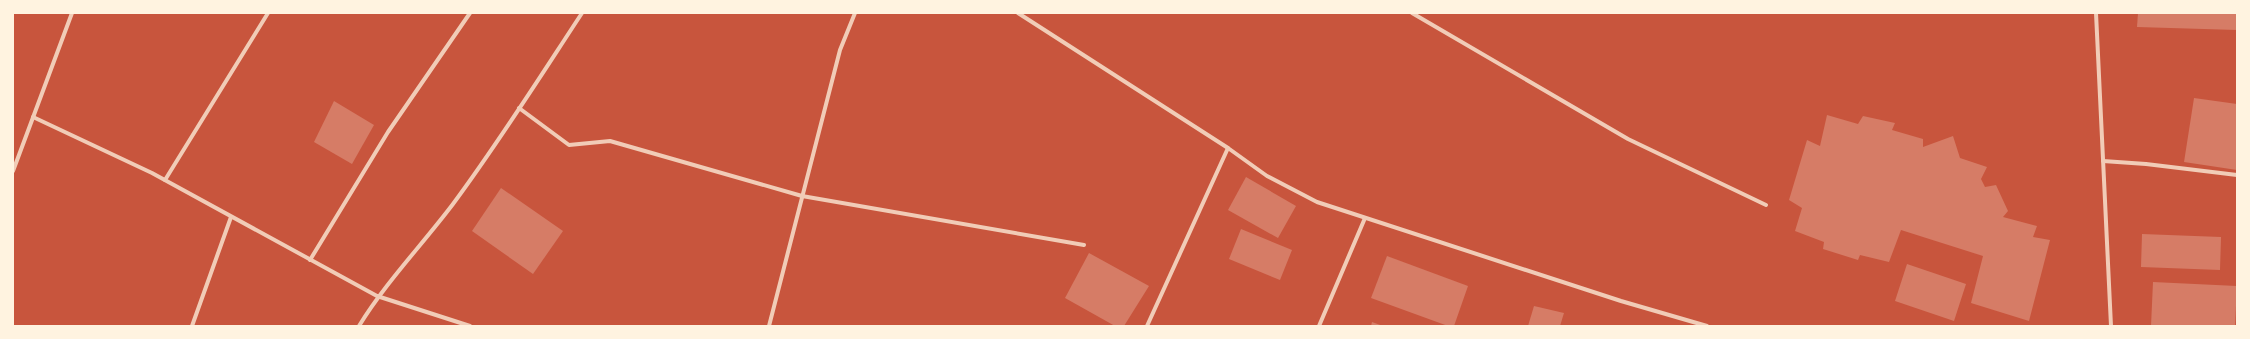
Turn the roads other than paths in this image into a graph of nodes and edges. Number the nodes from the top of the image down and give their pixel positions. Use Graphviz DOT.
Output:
graph roads {
  1 [pos="72,13"];
  2 [pos="268,13"];
  3 [pos="470,13"];
  4 [pos="582,13"];
  5 [pos="855,13"];
  6 [pos="1018,13"];
  7 [pos="1412,13"];
  8 [pos="2096,13"];
  9 [pos="519,108"];
  10 [pos="33,117"];
  11 [pos="1228,148"];
  12 [pos="2103,161"];
  13 [pos="13,170"];
  14 [pos="2237,175"];
  15 [pos="165,180"];
  16 [pos="802,196"];
  17 [pos="1766,205"];
  18 [pos="231,218"];
  19 [pos="1365,218"];
  20 [pos="1084,245"];
  21 [pos="310,260"];
  22 [pos="377,296"];
  23 [pos="192,326"];
  24 [pos="359,326"];
  25 [pos="470,326"];
  26 [pos="768,326"];
  27 [pos="1147,326"];
  28 [pos="1319,326"];
  29 [pos="1707,326"];
  30 [pos="2111,326"];
  1 -- 10 [label="street"];
  2 -- 15 [label="street"];
  3 -- 21 [label="street"];
  4 -- 9 [label="street"];
  5 -- 16 [label="street"];
  6 -- 11 [label="street"];
  7 -- 17 [label="street"];
  8 -- 12 [label="street"];
  9 -- 16 [label="street"];
  9 -- 22 [label="street"];
  10 -- 13 [label="street"];
  10 -- 15 [label="street"];
  11 -- 19 [label="street"];
  11 -- 27 [label="street"];
  12 -- 14 [label="street"];
  12 -- 30 [label="street"];
  15 -- 18 [label="street"];
  16 -- 20 [label="street"];
  16 -- 26 [label="street"];
  18 -- 21 [label="street"];
  18 -- 23 [label="street"];
  19 -- 28 [label="street"];
  19 -- 29 [label="street"];
  21 -- 22 [label="street"];
  22 -- 24 [label="street"];
  22 -- 25 [label="street"];
}
